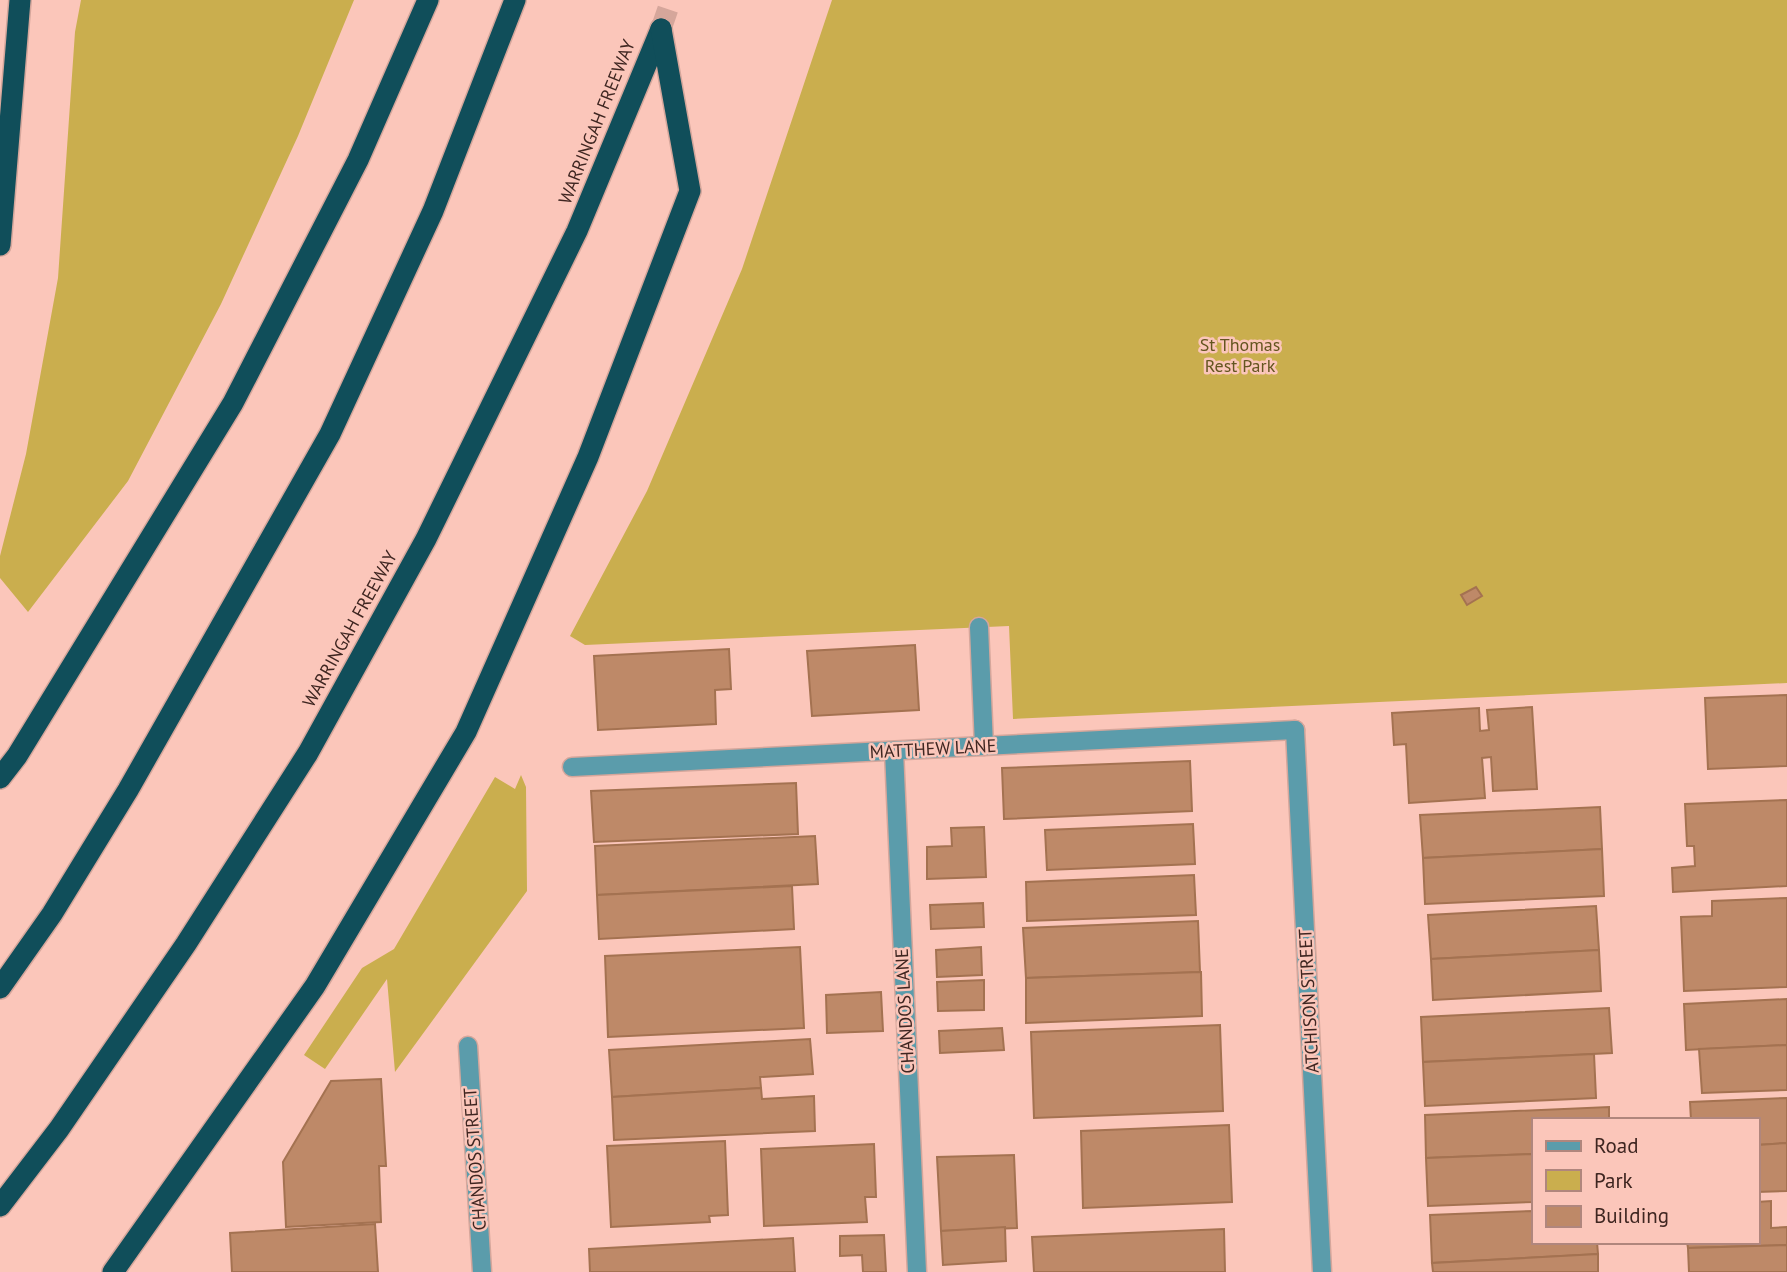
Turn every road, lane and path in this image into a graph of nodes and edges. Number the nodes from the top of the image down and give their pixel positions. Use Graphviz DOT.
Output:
graph roads {
  1 [pos="20,0"];
  2 [pos="428,0"];
  3 [pos="515,0"];
  4 [pos="0,245"];
  5 [pos="979,627"];
  6 [pos="1295,730"];
  7 [pos="984,746"];
  8 [pos="894,751"];
  9 [pos="572,767"];
  10 [pos="0,778"];
  11 [pos="0,988"];
  12 [pos="468,1046"];
  13 [pos="0,1206"];
  14 [pos="113,1272"];
  15 [pos="482,1272"];
  16 [pos="917,1272"];
  17 [pos="1322,1272"];
  1 -- 4 [label="highway"];
  2 -- 10 [label="highway"];
  3 -- 11 [label="highway"];
  5 -- 7 [label="street"];
  6 -- 7 [label="street, MATTHEW LANE"];
  6 -- 17 [label="street, ATCHISON STREET"];
  7 -- 8 [label="street, MATTHEW LANE"];
  8 -- 9 [label="street, MATTHEW LANE"];
  8 -- 16 [label="street, CHANDOS LANE"];
  12 -- 15 [label="street, CHANDOS STREET"];
  13 -- 14 [label="highway, WARRINGAH FREEWAY"];
}
